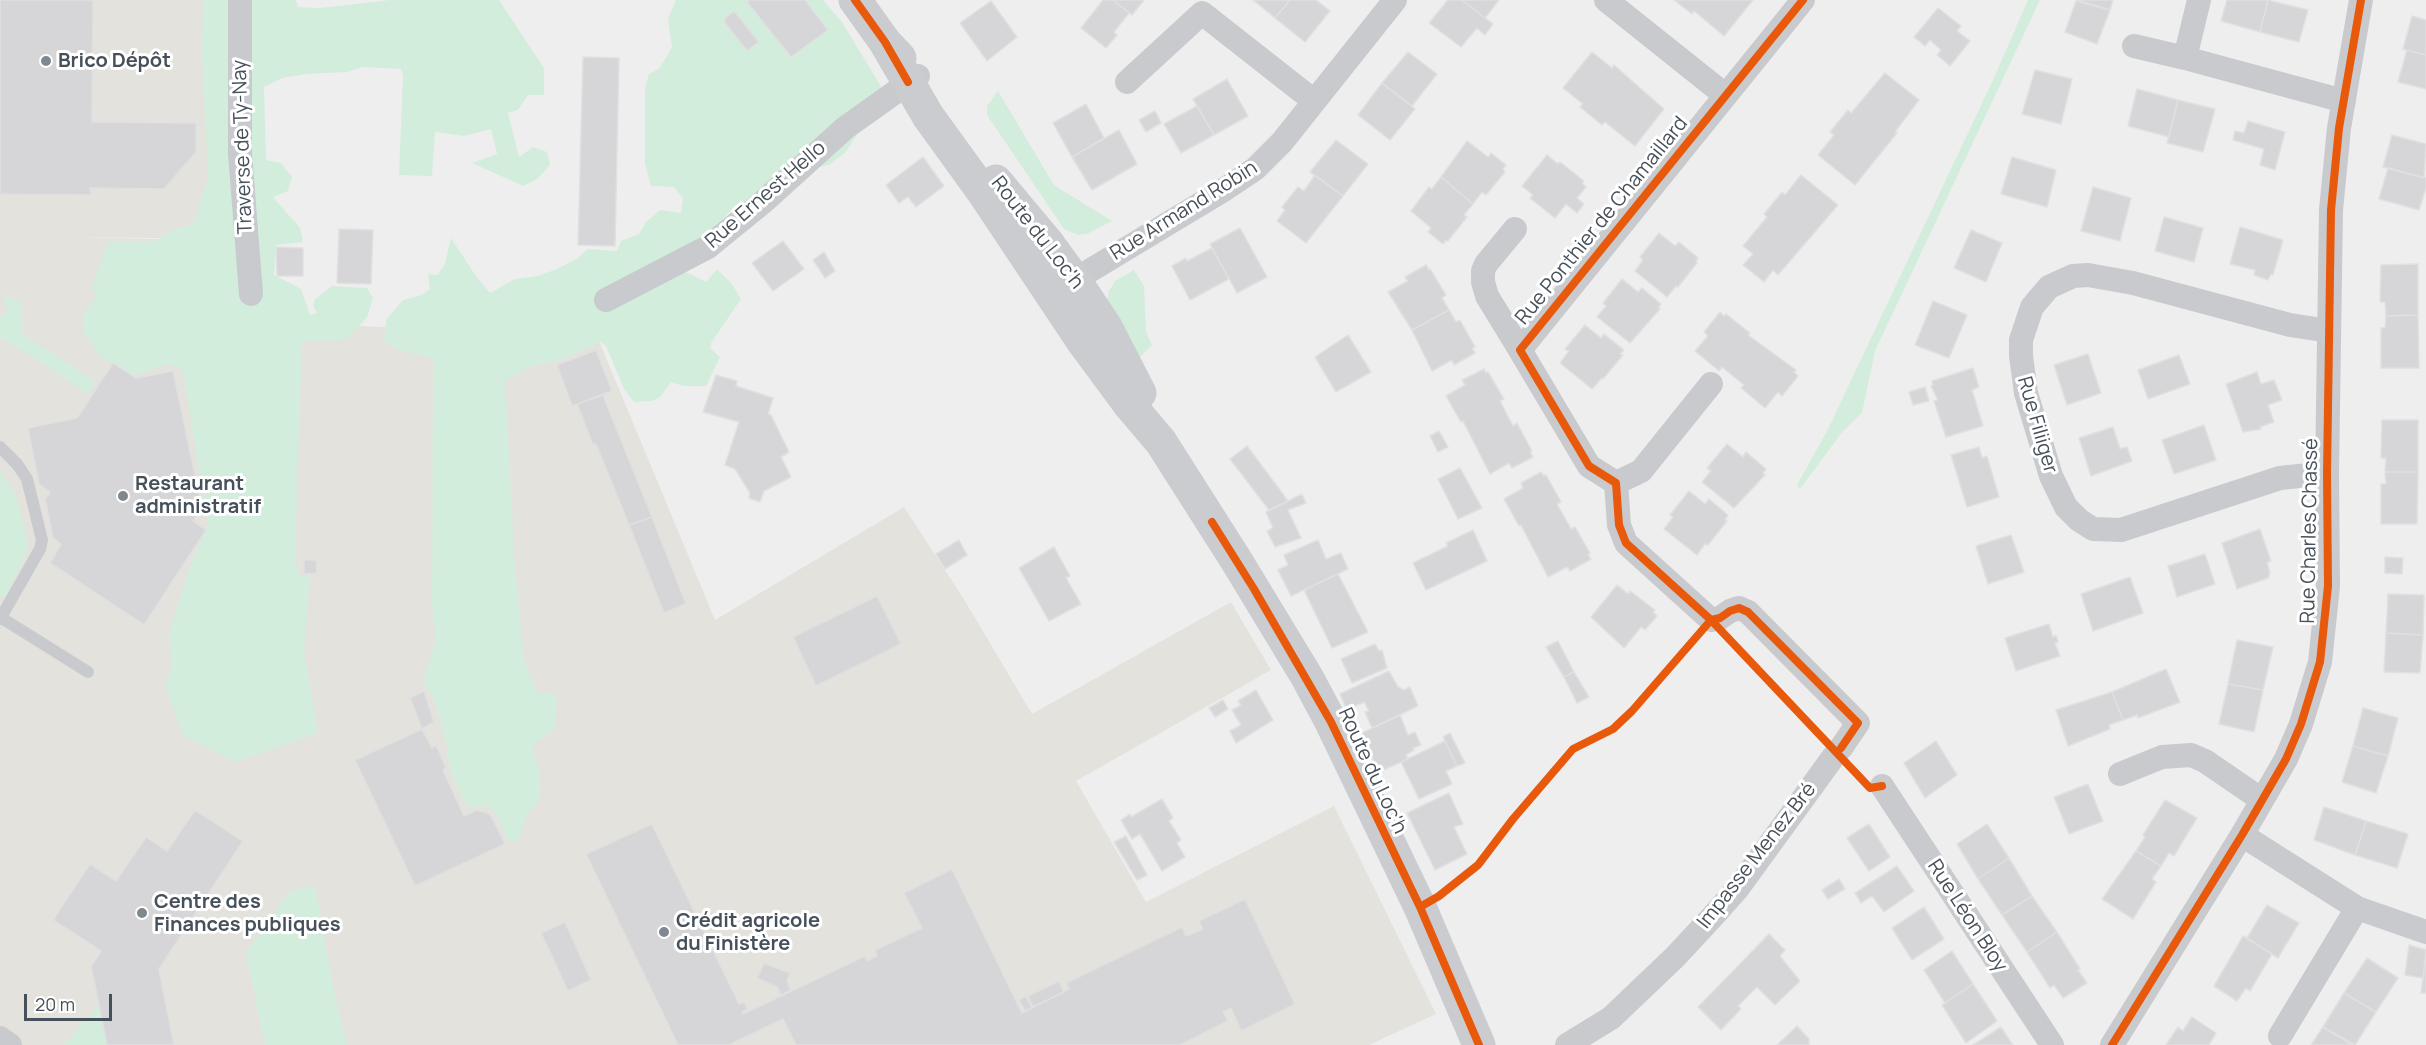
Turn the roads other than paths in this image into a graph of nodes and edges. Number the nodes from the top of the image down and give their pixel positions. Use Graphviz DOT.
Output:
graph roads {
  1 [pos="240,0"];
  2 [pos="855,0"];
  3 [pos="1395,0"];
  4 [pos="1606,0"];
  5 [pos="1803,0"];
  6 [pos="2199,0"];
  7 [pos="2361,0"];
  8 [pos="2134,46"];
  9 [pos="2185,58"];
  10 [pos="913,79"];
  11 [pos="1127,81"];
  12 [pos="1725,95"];
  13 [pos="1314,101"];
  14 [pos="2344,102"];
  15 [pos="1515,229"];
  16 [pos="1062,287"];
  17 [pos="251,294"];
  18 [pos="606,300"];
  19 [pos="2329,331"];
  20 [pos="1520,350"];
  21 [pos="1711,384"];
  22 [pos="0,447"];
  23 [pos="2327,473"];
  24 [pos="1616,483"];
  25 [pos="0,618"];
  26 [pos="88,672"];
  27 [pos="2120,774"];
  28 [pos="1882,786"];
  29 [pos="2262,800"];
  30 [pos="2242,835"];
  31 [pos="2357,908"];
  32 [pos="2426,932"];
  33 [pos="2280,1036"];
  34 [pos="0,1038"];
  35 [pos="10,1045"];
  36 [pos="1479,1045"];
  37 [pos="1567,1045"];
  38 [pos="2052,1045"];
  39 [pos="2112,1045"];
  1 -- 17 [label="street, Traverse de Ty-Nay"];
  2 -- 10 [label="main road, Route du Loc'h"];
  3 -- 13 [label="street, Rue Armand Robin"];
  4 -- 12 [label="street"];
  5 -- 12 [label="street, Rue Ponthier de Chamaillard"];
  6 -- 9 [label="street"];
  7 -- 14 [label="street, Rue Charles Chassé"];
  8 -- 9 [label="street"];
  9 -- 14 [label="street"];
  10 -- 16 [label="main road, Route du Loc'h"];
  10 -- 18 [label="street, Rue Ernest Hello"];
  11 -- 13 [label="street"];
  12 -- 20 [label="street, Rue Ponthier de Chamaillard"];
  13 -- 16 [label="street, Rue Armand Robin"];
  14 -- 19 [label="street, Rue Charles Chassé"];
  15 -- 20 [label="street, Rue Ponthier de Chamaillard"];
  16 -- 36 [label="main road, Route du Loc'h"];
  19 -- 23 [label="street, Rue Charles Chassé"];
  19 -- 23 [label="street, Rue Filiiger"];
  20 -- 24 [label="street, Rue Ponthier de Chamaillard"];
  21 -- 24 [label="street"];
  22 -- 25 [label="lane"];
  23 -- 29 [label="street, Rue Charles Chassé"];
  24 -- 37 [label="street, Impasse Menez Bré"];
  25 -- 26 [label="lane"];
  27 -- 29 [label="street"];
  28 -- 38 [label="street, Rue Léon Bloy"];
  29 -- 30 [label="street, Rue Charles Chassé"];
  30 -- 31 [label="street"];
  30 -- 39 [label="street, Rue Charles Chassé"];
  31 -- 32 [label="street"];
  31 -- 33 [label="street"];
  34 -- 35 [label="street"];
}
